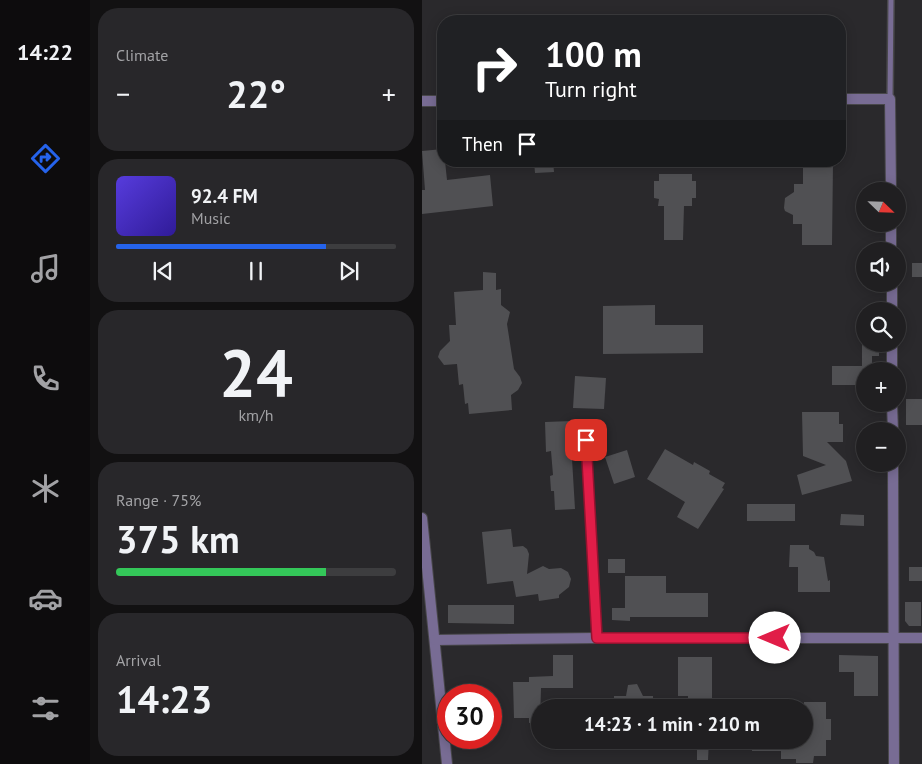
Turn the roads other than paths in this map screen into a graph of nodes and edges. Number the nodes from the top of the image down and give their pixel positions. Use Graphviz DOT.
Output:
graph roads {
  1 [pos="891,0"];
  2 [pos="846,99"];
  3 [pos="890,99"];
  4 [pos="437,100"];
  5 [pos="422,101"];
  6 [pos="891,182"];
  7 [pos="586,440"];
  8 [pos="893,472"];
  9 [pos="422,518"];
  10 [pos="597,638"];
  11 [pos="894,638"];
  12 [pos="922,638"];
  13 [pos="436,640"];
  14 [pos="447,764"];
  15 [pos="894,764"];
  1 -- 3 [label="lane"];
  2 -- 3 [label="street"];
  3 -- 6 [label="street"];
  4 -- 5 [label="street"];
  7 -- 10 [label="lane"];
  8 -- 11 [label="street"];
  9 -- 13 [label="street"];
  10 -- 11 [label="street"];
  10 -- 13 [label="street"];
  11 -- 12 [label="street"];
  11 -- 15 [label="street"];
  13 -- 14 [label="street"];
}
